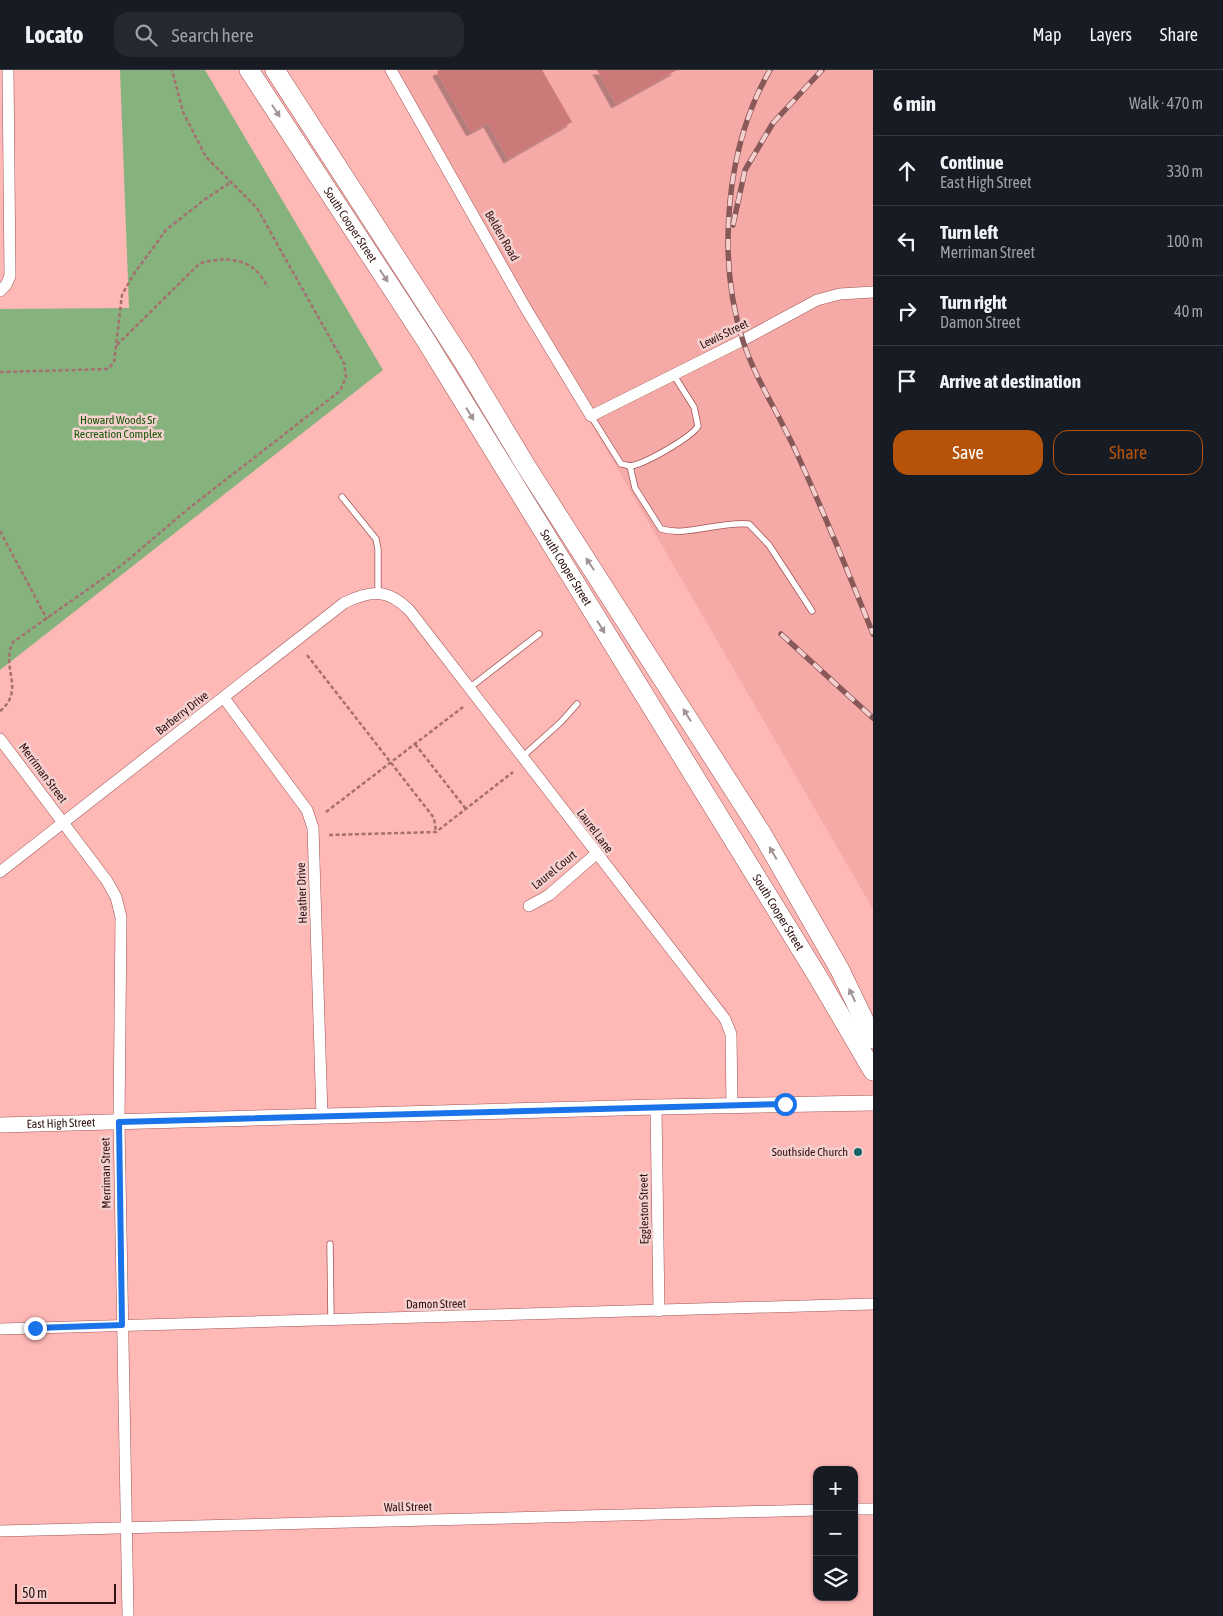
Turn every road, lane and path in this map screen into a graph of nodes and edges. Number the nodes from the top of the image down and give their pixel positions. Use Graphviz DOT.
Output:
graph roads {
  1 [pos="8,70"];
  2 [pos="172,70"];
  3 [pos="249,70"];
  4 [pos="275,70"];
  5 [pos="391,70"];
  6 [pos="230,182"];
  7 [pos="268,287"];
  8 [pos="1,290"];
  9 [pos="873,292"];
  10 [pos="116,346"];
  11 [pos="0,372"];
  12 [pos="673,374"];
  13 [pos="590,416"];
  14 [pos="630,466"];
  15 [pos="342,497"];
  16 [pos="0,531"];
  17 [pos="382,594"];
  18 [pos="812,611"];
  19 [pos="47,619"];
  20 [pos="539,634"];
  21 [pos="307,655"];
  22 [pos="468,688"];
  23 [pos="224,698"];
  24 [pos="577,704"];
  25 [pos="463,707"];
  26 [pos="0,712"];
  27 [pos="0,739"];
  28 [pos="415,744"];
  29 [pos="522,758"];
  30 [pos="391,762"];
  31 [pos="513,772"];
  32 [pos="466,809"];
  33 [pos="326,812"];
  34 [pos="64,824"];
  35 [pos="436,832"];
  36 [pos="330,835"];
  37 [pos="596,854"];
  38 [pos="0,872"];
  39 [pos="529,906"];
  40 [pos="873,1039"];
  41 [pos="873,1071"];
  42 [pos="873,1103"];
  43 [pos="732,1105"];
  44 [pos="656,1106"];
  45 [pos="322,1116"];
  46 [pos="119,1122"];
  47 [pos="0,1125"];
  48 [pos="330,1244"];
  49 [pos="873,1304"];
  50 [pos="659,1312"];
  51 [pos="331,1320"];
  52 [pos="122,1325"];
  53 [pos="0,1329"];
  54 [pos="858,1509"];
  55 [pos="873,1509"];
  56 [pos="813,1510"];
  57 [pos="127,1528"];
  58 [pos="0,1531"];
  59 [pos="128,1616"];
  1 -- 8 [label="street"];
  2 -- 6 [label="path"];
  3 -- 41 [label="main road, South Cooper Street, one-way"];
  40 -- 4 [label="main road, South Cooper Street, one-way"];
  5 -- 13 [label="street, Belden Road"];
  6 -- 10 [label="path"];
  6 -- 19 [label="path"];
  7 -- 10 [label="path"];
  9 -- 12 [label="street, Lewis Street"];
  10 -- 11 [label="path"];
  12 -- 13 [label="street, Lewis Street"];
  12 -- 14 [label="lane"];
  13 -- 14 [label="lane"];
  14 -- 18 [label="lane"];
  15 -- 17 [label="lane"];
  16 -- 19 [label="path"];
  17 -- 22 [label="street, Laurel Lane"];
  17 -- 23 [label="street, Barberry Drive"];
  19 -- 26 [label="path"];
  20 -- 22 [label="lane"];
  21 -- 30 [label="path"];
  22 -- 29 [label="street, Laurel Lane"];
  23 -- 34 [label="street, Barberry Drive"];
  23 -- 45 [label="street, Heather Drive"];
  24 -- 29 [label="lane"];
  25 -- 28 [label="path"];
  27 -- 34 [label="street, Merriman Street"];
  28 -- 30 [label="path"];
  28 -- 32 [label="path"];
  29 -- 37 [label="street, Laurel Lane"];
  30 -- 33 [label="path"];
  30 -- 35 [label="path"];
  31 -- 32 [label="path"];
  32 -- 35 [label="path"];
  34 -- 38 [label="street, Barberry Drive"];
  34 -- 46 [label="street, Merriman Street"];
  35 -- 36 [label="path"];
  37 -- 39 [label="street, Laurel Court"];
  37 -- 43 [label="street, Laurel Lane"];
  42 -- 43 [label="street, East High Street"];
  43 -- 44 [label="street, East High Street"];
  44 -- 45 [label="street, East High Street"];
  44 -- 50 [label="street, Eggleston Street"];
  45 -- 46 [label="street, East High Street"];
  46 -- 47 [label="street, East High Street"];
  46 -- 52 [label="street, Merriman Street"];
  48 -- 51 [label="lane"];
  49 -- 50 [label="street, Damon Street"];
  50 -- 51 [label="street, Damon Street"];
  51 -- 52 [label="street, Damon Street"];
  52 -- 53 [label="street, Damon Street"];
  52 -- 57 [label="street, Merriman Street"];
  54 -- 55 [label="street"];
  56 -- 57 [label="street, Wall Street"];
  57 -- 58 [label="street, Wall Street"];
  57 -- 59 [label="street, Merriman Street"];
}
